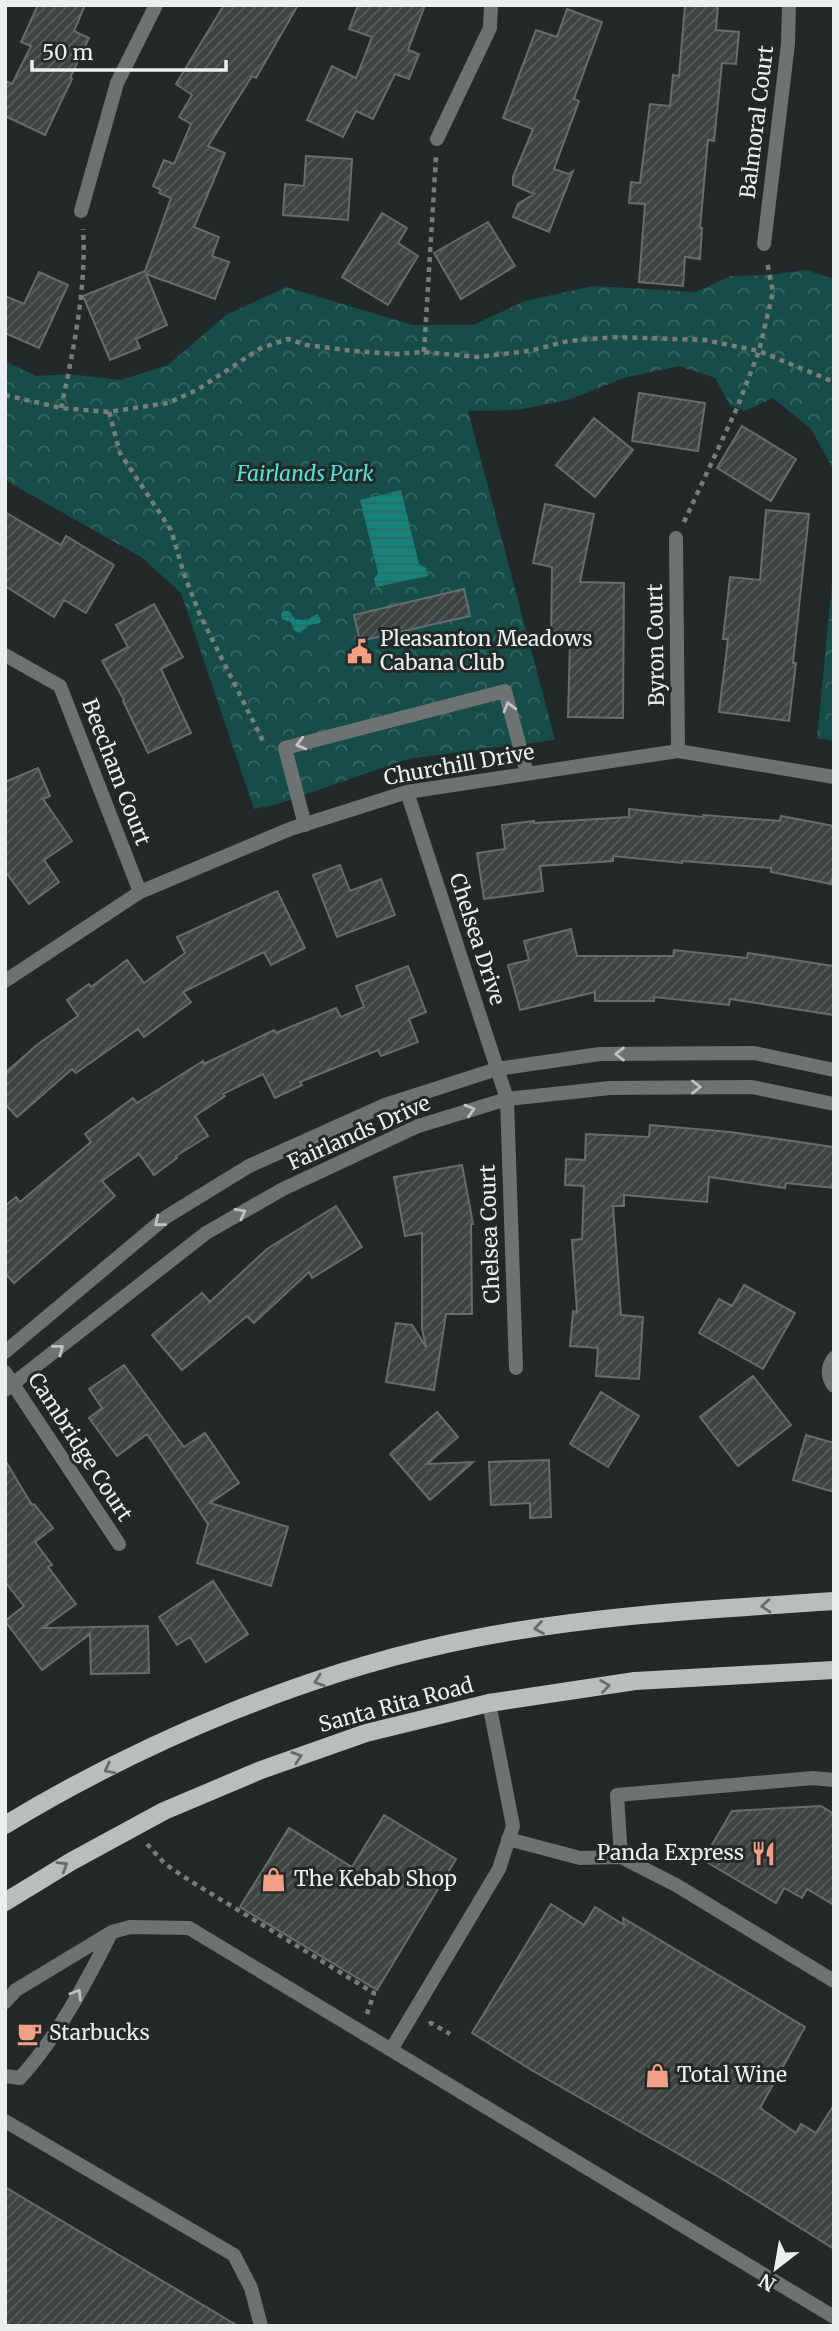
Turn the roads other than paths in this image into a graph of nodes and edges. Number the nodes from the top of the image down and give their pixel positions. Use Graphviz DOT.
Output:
graph roads {
  1 [pos="156,5"];
  2 [pos="491,5"];
  3 [pos="789,5"];
  4 [pos="437,139"];
  5 [pos="81,211"];
  6 [pos="764,244"];
  7 [pos="676,538"];
  8 [pos="5,655"];
  9 [pos="678,751"];
  10 [pos="527,773"];
  11 [pos="834,777"];
  12 [pos="407,792"];
  13 [pos="305,825"];
  14 [pos="140,892"];
  15 [pos="5,981"];
  16 [pos="496,1069"];
  17 [pos="834,1070"];
  18 [pos="507,1099"];
  19 [pos="834,1104"];
  20 [pos="5,1352"];
  21 [pos="834,1358"];
  22 [pos="516,1368"];
  23 [pos="5,1372"];
  24 [pos="834,1386"];
  25 [pos="10,1388"];
  26 [pos="119,1544"];
  27 [pos="834,1601"];
  28 [pos="834,1670"];
  29 [pos="489,1703"];
  30 [pos="834,1780"];
  31 [pos="5,1825"];
  32 [pos="508,1839"];
  33 [pos="621,1857"];
  34 [pos="5,1902"];
  35 [pos="112,1932"];
  36 [pos="834,1981"];
  37 [pos="5,2002"];
  38 [pos="391,2050"];
  39 [pos="5,2076"];
  40 [pos="5,2121"];
  41 [pos="834,2317"];
  42 [pos="261,2326"];
  1 -- 5 [label="street"];
  2 -- 4 [label="street"];
  3 -- 6 [label="street, Balmoral Court"];
  7 -- 9 [label="street, Byron Court"];
  8 -- 14 [label="street, Beecham Court"];
  9 -- 10 [label="street, Churchill Drive"];
  9 -- 11 [label="street, Churchill Drive"];
  10 -- 12 [label="street, Churchill Drive"];
  10 -- 13 [label="street, one-way"];
  12 -- 13 [label="street, Churchill Drive"];
  12 -- 16 [label="street, Chelsea Drive"];
  13 -- 14 [label="street, Churchill Drive"];
  14 -- 15 [label="street, Churchill Drive"];
  17 -- 16 [label="street, Fairlands Drive, one-way"];
  16 -- 18 [label="street, Chelsea Drive"];
  16 -- 20 [label="street, Fairlands Drive, one-way"];
  18 -- 19 [label="street, Fairlands Drive, one-way"];
  18 -- 22 [label="street, Chelsea Court"];
  25 -- 18 [label="street, Fairlands Drive, one-way"];
  21 -- 24 [label="street"];
  23 -- 25 [label="street, Cambridge Court"];
  25 -- 26 [label="street, Cambridge Court"];
  27 -- 31 [label="main road, Santa Rita Road, one-way"];
  29 -- 28 [label="main road, Santa Rita Road, one-way"];
  29 -- 32 [label="street"];
  34 -- 29 [label="main road, Santa Rita Road, one-way"];
  30 -- 33 [label="street"];
  32 -- 33 [label="street"];
  32 -- 38 [label="street"];
  33 -- 36 [label="street"];
  35 -- 37 [label="street"];
  35 -- 38 [label="street"];
  39 -- 35 [label="street, one-way"];
  38 -- 41 [label="street"];
  40 -- 42 [label="street"];
}
